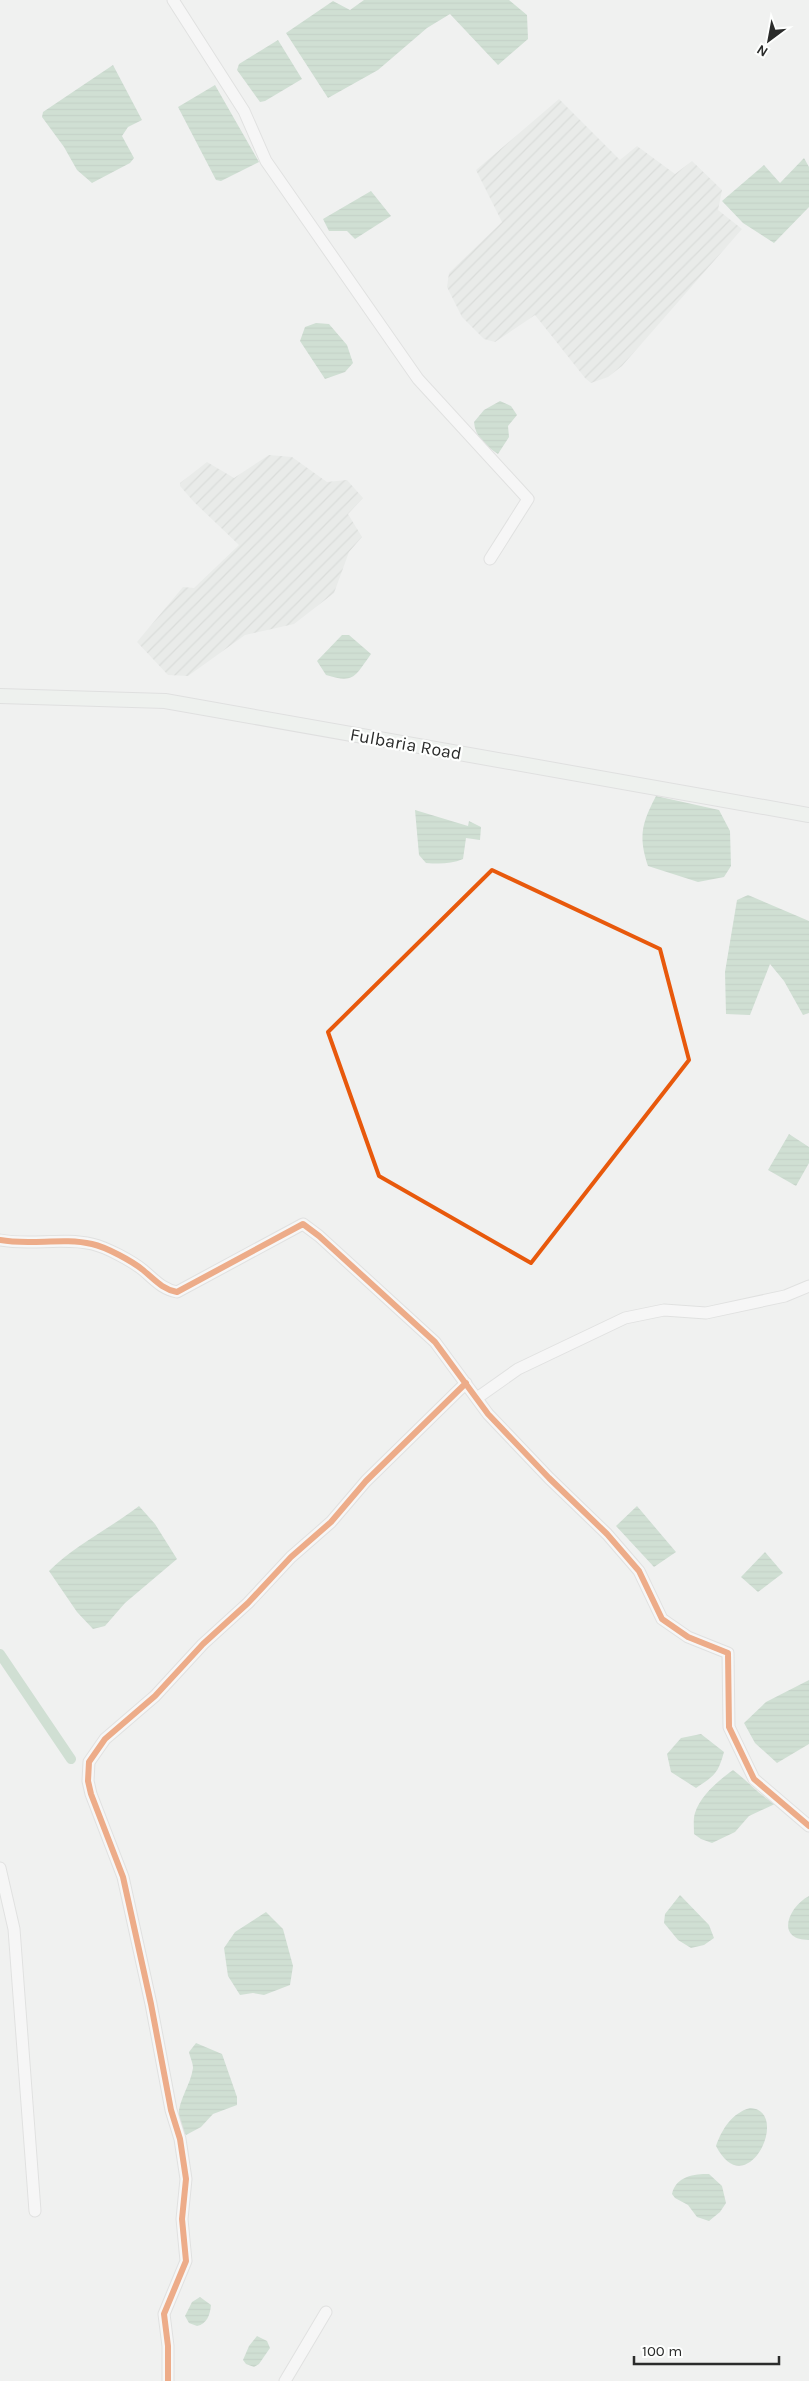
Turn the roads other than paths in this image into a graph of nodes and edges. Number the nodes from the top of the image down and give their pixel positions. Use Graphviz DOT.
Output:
graph roads {
  1 [pos="173,0"];
  2 [pos="490,560"];
  3 [pos="0,696"];
  4 [pos="809,815"];
  5 [pos="0,1240"];
  6 [pos="809,1286"];
  7 [pos="466,1383"];
  8 [pos="477,1398"];
  9 [pos="809,1826"];
  10 [pos="0,1868"];
  11 [pos="35,2210"];
  12 [pos="326,2312"];
  13 [pos="168,2381"];
  14 [pos="285,2381"];
  1 -- 2 [label="street"];
  3 -- 4 [label="main road, Fulbaria Road"];
  5 -- 7 [label="street"];
  6 -- 8 [label="street"];
  7 -- 8 [label="street"];
  7 -- 13 [label="street"];
  8 -- 9 [label="street"];
  10 -- 11 [label="street"];
  12 -- 14 [label="street"];
}
